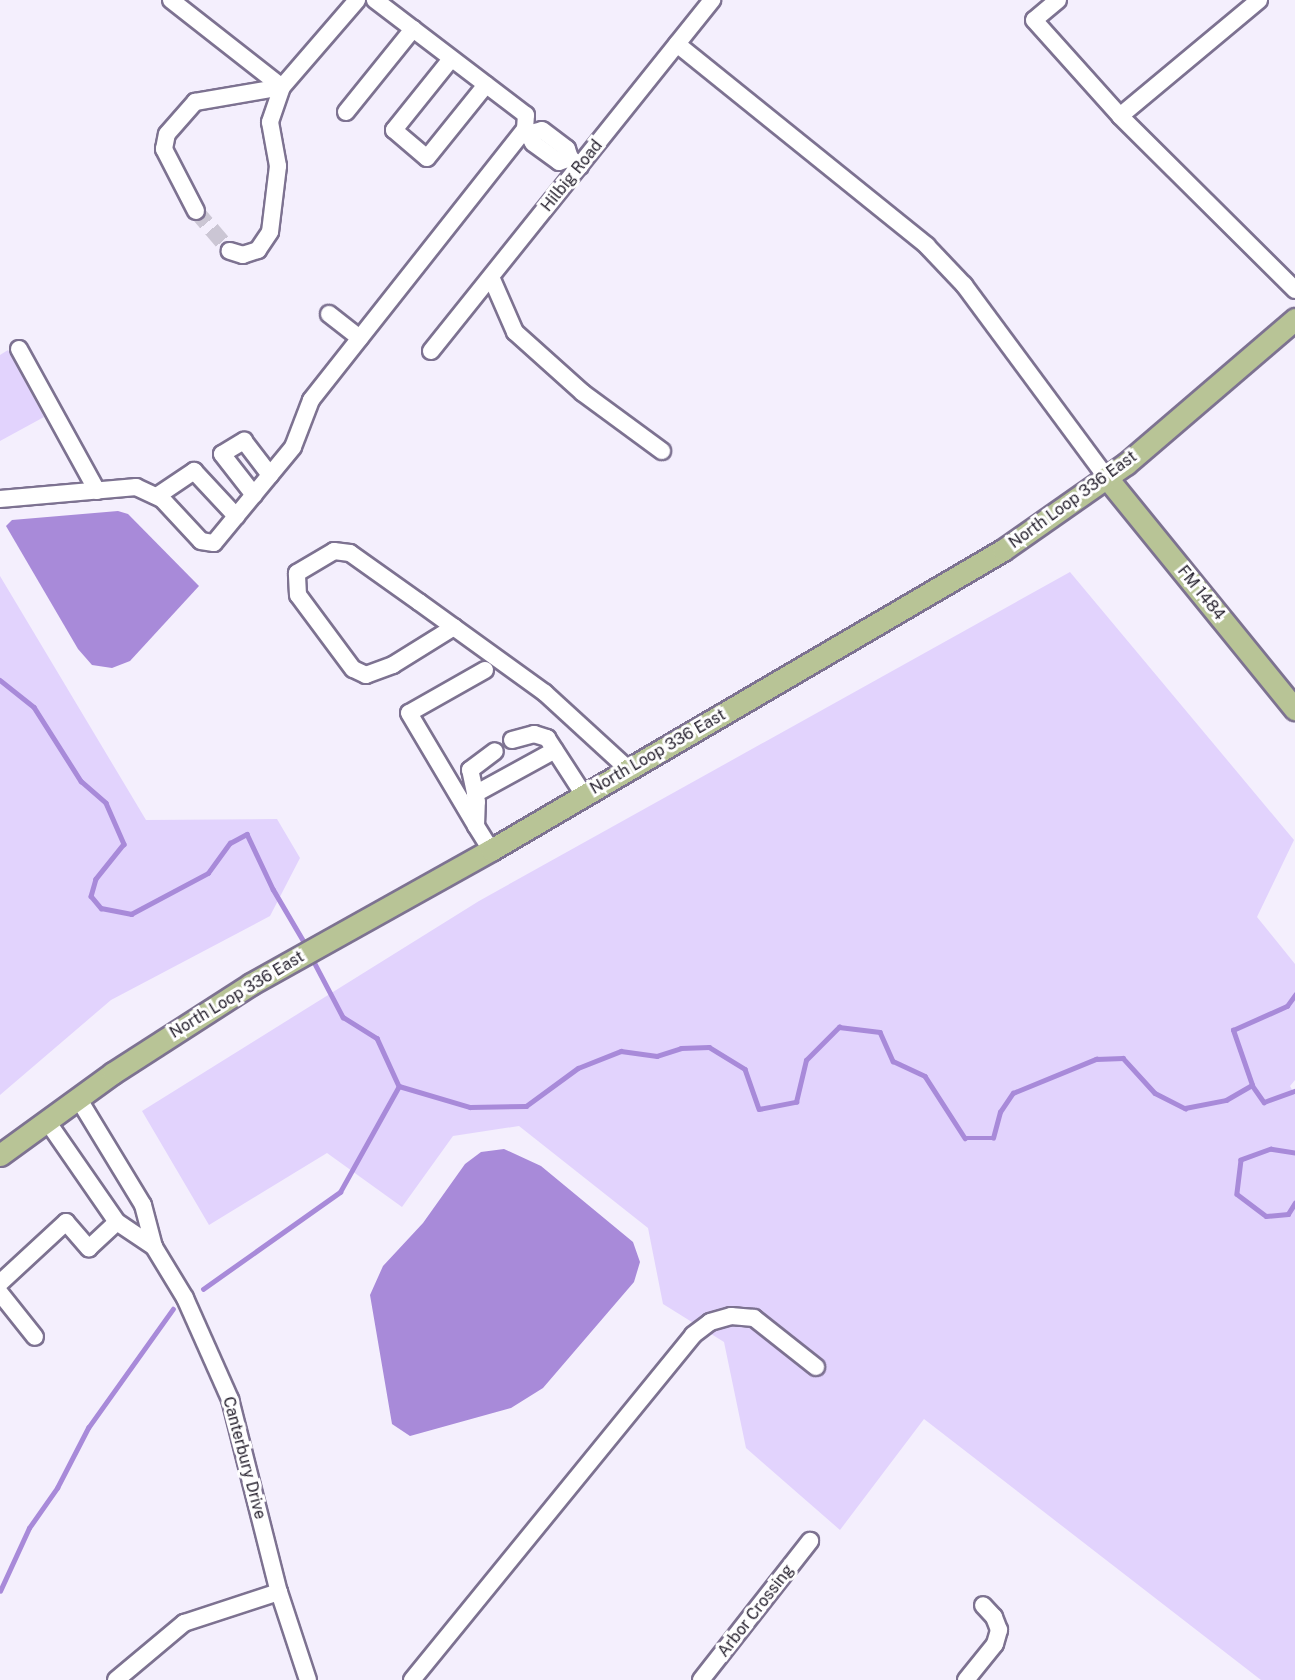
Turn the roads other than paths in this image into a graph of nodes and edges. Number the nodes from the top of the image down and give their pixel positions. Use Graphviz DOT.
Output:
graph roads {
  1 [pos="171,0"];
  2 [pos="357,0"];
  3 [pos="375,0"];
  4 [pos="712,0"];
  5 [pos="1058,0"];
  6 [pos="1259,0"];
  7 [pos="413,29"];
  8 [pos="677,44"];
  9 [pos="451,58"];
  10 [pos="486,85"];
  11 [pos="282,87"];
  12 [pos="346,112"];
  13 [pos="1120,116"];
  14 [pos="528,131"];
  15 [pos="575,162"];
  16 [pos="196,211"];
  17 [pos="230,251"];
  18 [pos="491,277"];
  19 [pos="1295,290"];
  20 [pos="329,314"];
  21 [pos="1295,319"];
  22 [pos="360,338"];
  23 [pos="19,349"];
  24 [pos="431,351"];
  25 [pos="662,451"];
  26 [pos="270,476"];
  27 [pos="1107,478"];
  28 [pos="97,491"];
  29 [pos="254,495"];
  30 [pos="157,496"];
  31 [pos="0,499"];
  32 [pos="236,516"];
  33 [pos="454,627"];
  34 [pos="485,670"];
  35 [pos="1295,709"];
  36 [pos="512,740"];
  37 [pos="555,750"];
  38 [pos="495,751"];
  39 [pos="628,769"];
  40 [pos="475,794"];
  41 [pos="584,795"];
  42 [pos="476,825"];
  43 [pos="491,850"];
  44 [pos="78,1098"];
  45 [pos="47,1121"];
  46 [pos="0,1155"];
  47 [pos="117,1222"];
  48 [pos="154,1247"];
  49 [pos="0,1283"];
  50 [pos="0,1293"];
  51 [pos="35,1337"];
  52 [pos="816,1367"];
  53 [pos="810,1541"];
  54 [pos="279,1592"];
  55 [pos="983,1605"];
  56 [pos="116,1680"];
  57 [pos="308,1680"];
  58 [pos="412,1680"];
  59 [pos="701,1680"];
  60 [pos="966,1680"];
  1 -- 11 [label="street"];
  2 -- 11 [label="street"];
  3 -- 7 [label="street"];
  4 -- 8 [label="street, Hilbig Road"];
  5 -- 13 [label="street"];
  6 -- 13 [label="street"];
  7 -- 9 [label="street"];
  7 -- 12 [label="street"];
  8 -- 15 [label="street, Hilbig Road"];
  8 -- 27 [label="street"];
  9 -- 10 [label="street"];
  9 -- 10 [label="street"];
  10 -- 14 [label="street"];
  11 -- 16 [label="street"];
  11 -- 17 [label="street"];
  13 -- 19 [label="street"];
  14 -- 15 [label="street"];
  14 -- 22 [label="street"];
  15 -- 18 [label="street, Hilbig Road"];
  18 -- 24 [label="street, Hilbig Road"];
  18 -- 25 [label="street"];
  20 -- 22 [label="street"];
  21 -- 27 [label="main road, North Loop 336 East"];
  22 -- 26 [label="street"];
  23 -- 28 [label="street"];
  26 -- 29 [label="street"];
  26 -- 29 [label="street"];
  27 -- 35 [label="main road, FM 1484 / FM 1484"];
  27 -- 39 [label="main road, North Loop 336 East"];
  28 -- 30 [label="street"];
  28 -- 31 [label="street"];
  29 -- 32 [label="street"];
  30 -- 32 [label="street"];
  30 -- 32 [label="street"];
  33 -- 33 [label="street"];
  33 -- 39 [label="street"];
  34 -- 42 [label="street"];
  36 -- 37 [label="street"];
  37 -- 40 [label="street"];
  37 -- 41 [label="street"];
  38 -- 40 [label="street"];
  39 -- 41 [label="main road, North Loop 336 East"];
  40 -- 42 [label="street"];
  41 -- 43 [label="main road, North Loop 336 East"];
  42 -- 43 [label="street"];
  43 -- 44 [label="main road, North Loop 336 East"];
  44 -- 45 [label="main road, North Loop 336 East"];
  44 -- 48 [label="street, Canterbury Drive"];
  45 -- 46 [label="main road, North Loop 336 East"];
  45 -- 47 [label="street, Canterbury Drive"];
  47 -- 48 [label="street, Canterbury Drive"];
  47 -- 49 [label="street"];
  48 -- 54 [label="street, Canterbury Drive"];
  50 -- 51 [label="street"];
  52 -- 58 [label="street"];
  53 -- 59 [label="street, Arbor Crossing"];
  54 -- 56 [label="street"];
  54 -- 57 [label="street, Canterbury Drive"];
  55 -- 60 [label="street"];
}
